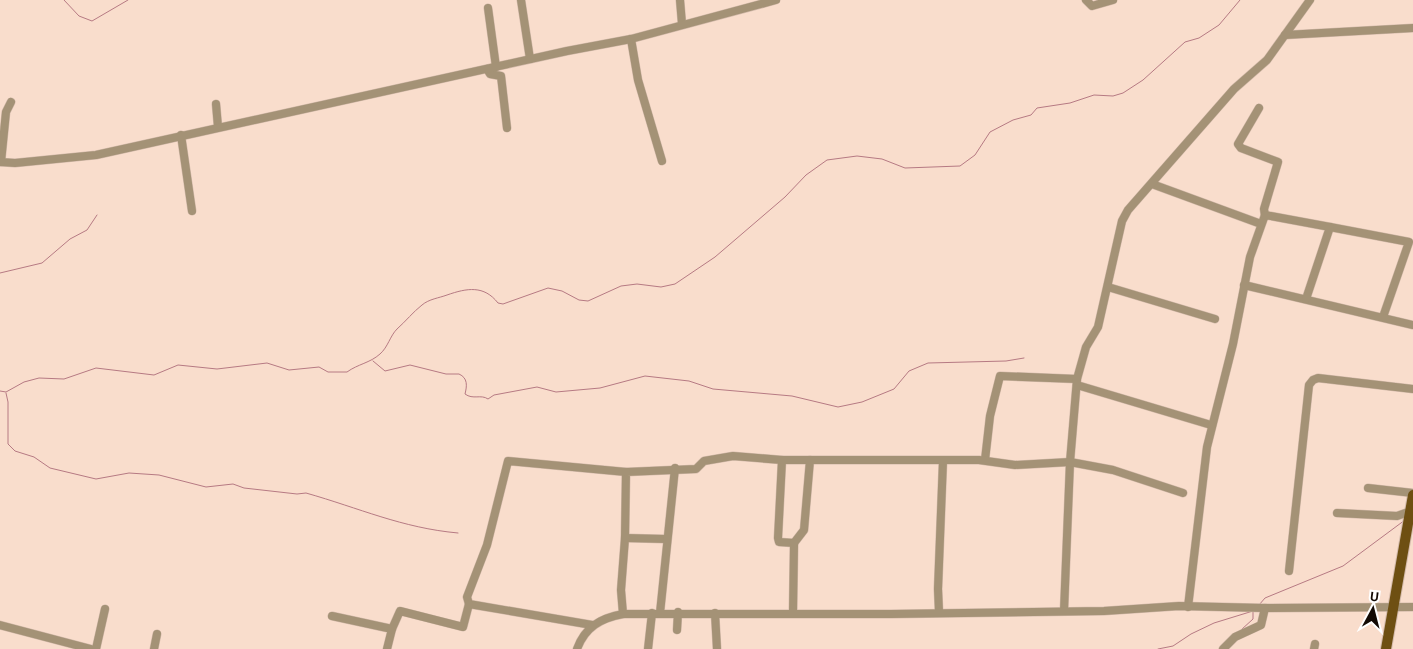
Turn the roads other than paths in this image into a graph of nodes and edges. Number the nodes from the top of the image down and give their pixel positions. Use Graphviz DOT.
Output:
graph roads {
  1 [pos="521,0"];
  2 [pos="680,0"];
  3 [pos="1086,0"];
  4 [pos="1113,0"];
  5 [pos="1310,0"];
  6 [pos="770,1"];
  7 [pos="488,8"];
  8 [pos="682,24"];
  9 [pos="1413,28"];
  10 [pos="1285,35"];
  11 [pos="631,39"];
  12 [pos="530,60"];
  13 [pos="496,67"];
  14 [pos="487,69"];
  15 [pos="10,102"];
  16 [pos="216,104"];
  17 [pos="1259,108"];
  18 [pos="218,127"];
  19 [pos="507,128"];
  20 [pos="181,135"];
  21 [pos="662,161"];
  22 [pos="1,162"];
  23 [pos="1152,184"];
  24 [pos="192,211"];
  25 [pos="1265,216"];
  26 [pos="1262,224"];
  27 [pos="1330,227"];
  28 [pos="1244,285"];
  29 [pos="1108,287"];
  30 [pos="1306,299"];
  31 [pos="1383,317"];
  32 [pos="1215,319"];
  33 [pos="1413,325"];
  34 [pos="1077,382"];
  35 [pos="1413,389"];
  36 [pos="1211,425"];
  37 [pos="782,460"];
  38 [pos="810,460"];
  39 [pos="985,460"];
  40 [pos="943,461"];
  41 [pos="1070,462"];
  42 [pos="675,468"];
  43 [pos="626,472"];
  44 [pos="1368,488"];
  45 [pos="1183,493"];
  46 [pos="1413,494"];
  47 [pos="1336,513"];
  48 [pos="1411,515"];
  49 [pos="625,538"];
  50 [pos="666,539"];
  51 [pos="794,543"];
  52 [pos="1288,571"];
  53 [pos="469,604"];
  54 [pos="1393,606"];
  55 [pos="1188,607"];
  56 [pos="1413,607"];
  57 [pos="105,608"];
  58 [pos="1257,608"];
  59 [pos="1064,611"];
  60 [pos="678,612"];
  61 [pos="939,612"];
  62 [pos="656,613"];
  63 [pos="715,613"];
  64 [pos="623,614"];
  65 [pos="792,614"];
  66 [pos="332,616"];
  67 [pos="0,625"];
  68 [pos="592,625"];
  69 [pos="392,629"];
  70 [pos="677,630"];
  71 [pos="156,634"];
  72 [pos="91,649"];
  73 [pos="96,649"];
  74 [pos="154,649"];
  75 [pos="387,649"];
  76 [pos="577,649"];
  77 [pos="648,649"];
  78 [pos="717,649"];
  79 [pos="1223,649"];
  80 [pos="1386,649"];
  1 -- 12 [label="street"];
  2 -- 8 [label="street"];
  3 -- 4 [label="street"];
  5 -- 10 [label="street"];
  6 -- 8 [label="street"];
  7 -- 13 [label="street"];
  8 -- 11 [label="street"];
  9 -- 10 [label="street"];
  10 -- 23 [label="street"];
  11 -- 12 [label="street"];
  11 -- 21 [label="street"];
  12 -- 13 [label="street"];
  13 -- 14 [label="street"];
  14 -- 18 [label="street"];
  14 -- 19 [label="street"];
  15 -- 22 [label="street"];
  16 -- 18 [label="street"];
  17 -- 25 [label="street"];
  18 -- 20 [label="street"];
  20 -- 22 [label="street"];
  20 -- 24 [label="street"];
  23 -- 26 [label="street"];
  23 -- 29 [label="street"];
  25 -- 26 [label="street"];
  25 -- 27 [label="street"];
  26 -- 28 [label="street"];
  27 -- 30 [label="street"];
  27 -- 31 [label="street"];
  28 -- 30 [label="street"];
  28 -- 36 [label="street"];
  29 -- 32 [label="street"];
  29 -- 34 [label="street"];
  30 -- 31 [label="street"];
  31 -- 33 [label="street"];
  34 -- 36 [label="street"];
  34 -- 39 [label="street"];
  34 -- 41 [label="street"];
  35 -- 52 [label="street"];
  36 -- 55 [label="street"];
  37 -- 38 [label="street"];
  37 -- 42 [label="street"];
  37 -- 51 [label="street"];
  38 -- 40 [label="street"];
  38 -- 51 [label="street"];
  39 -- 40 [label="street"];
  39 -- 41 [label="street"];
  40 -- 61 [label="street"];
  41 -- 45 [label="street"];
  41 -- 59 [label="street"];
  42 -- 43 [label="street"];
  42 -- 50 [label="street"];
  43 -- 49 [label="street"];
  43 -- 53 [label="street"];
  44 -- 46 [label="street"];
  46 -- 48 [label="main road"];
  47 -- 48 [label="street"];
  48 -- 54 [label="main road"];
  49 -- 50 [label="street"];
  49 -- 64 [label="street"];
  50 -- 62 [label="street"];
  51 -- 65 [label="street"];
  53 -- 68 [label="street"];
  53 -- 69 [label="street"];
  54 -- 56 [label="street"];
  54 -- 58 [label="street"];
  54 -- 80 [label="main road"];
  55 -- 58 [label="street"];
  55 -- 59 [label="street"];
  57 -- 73 [label="street"];
  58 -- 79 [label="street"];
  59 -- 61 [label="street"];
  60 -- 62 [label="street"];
  60 -- 63 [label="street"];
  60 -- 70 [label="street"];
  61 -- 65 [label="street"];
  62 -- 64 [label="street"];
  62 -- 77 [label="street"];
  63 -- 65 [label="street"];
  63 -- 78 [label="street"];
  64 -- 68 [label="street"];
  66 -- 69 [label="street"];
  67 -- 72 [label="street"];
  68 -- 76 [label="street"];
  69 -- 75 [label="street"];
  71 -- 74 [label="street"];
}
